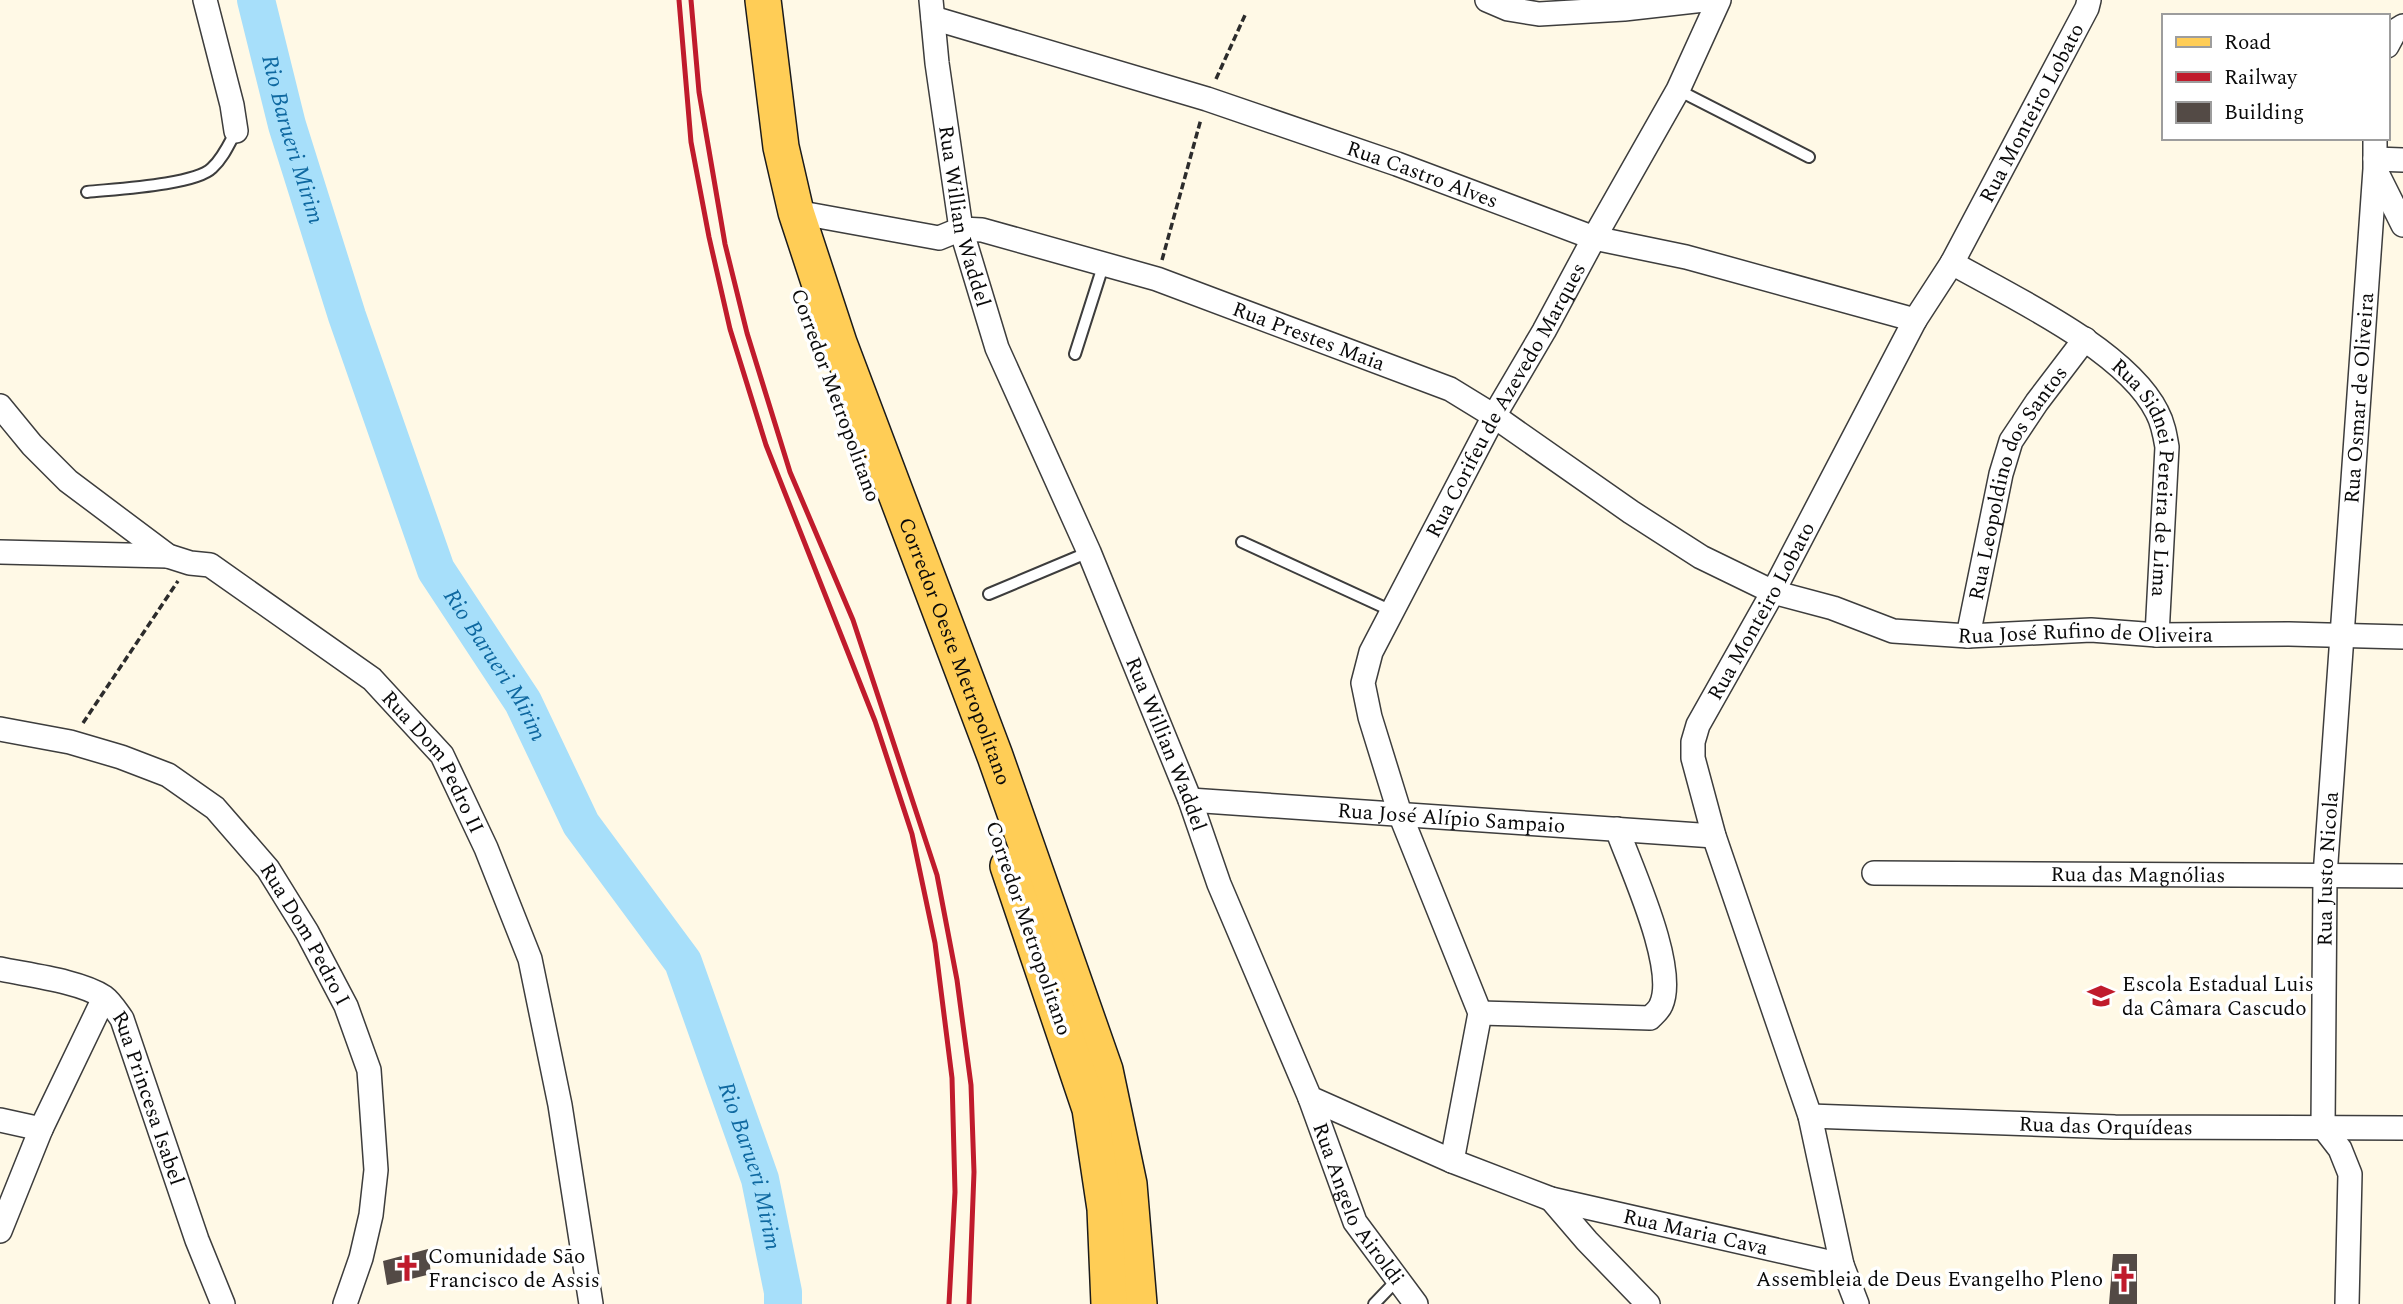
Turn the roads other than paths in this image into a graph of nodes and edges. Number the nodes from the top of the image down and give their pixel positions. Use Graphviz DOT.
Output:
graph roads {
  1 [pos="205,0"];
  2 [pos="738,0"];
  3 [pos="763,0"];
  4 [pos="1487,0"];
  5 [pos="1701,0"];
  6 [pos="1719,0"];
  7 [pos="2089,0"];
  8 [pos="1508,4"];
  9 [pos="932,9"];
  10 [pos="2403,26"];
  11 [pos="2389,42"];
  12 [pos="747,67"];
  13 [pos="1678,90"];
  14 [pos="236,131"];
  15 [pos="2375,156"];
  16 [pos="1809,157"];
  17 [pos="2403,160"];
  18 [pos="88,192"];
  19 [pos="796,212"];
  20 [pos="2403,225"];
  21 [pos="961,229"];
  22 [pos="1594,237"];
  23 [pos="1104,263"];
  24 [pos="1952,263"];
  25 [pos="1915,320"];
  26 [pos="2085,339"];
  27 [pos="1075,354"];
  28 [pos="0,406"];
  29 [pos="1494,416"];
  30 [pos="1242,542"];
  31 [pos="0,552"];
  32 [pos="1089,552"];
  33 [pos="168,556"];
  34 [pos="1773,592"];
  35 [pos="989,594"];
  36 [pos="1392,611"];
  37 [pos="2157,635"];
  38 [pos="1968,636"];
  39 [pos="2343,637"];
  40 [pos="2403,637"];
  41 [pos="0,729"];
  42 [pos="1190,800"];
  43 [pos="1401,814"];
  44 [pos="1617,829"];
  45 [pos="1714,836"];
  46 [pos="1874,873"];
  47 [pos="2325,876"];
  48 [pos="2403,876"];
  49 [pos="0,969"];
  50 [pos="104,998"];
  51 [pos="1480,1013"];
  52 [pos="1310,1098"];
  53 [pos="1810,1116"];
  54 [pos="0,1121"];
  55 [pos="2323,1126"];
  56 [pos="2403,1128"];
  57 [pos="41,1129"];
  58 [pos="1452,1161"];
  59 [pos="1551,1199"];
  60 [pos="0,1231"];
  61 [pos="1842,1265"];
  62 [pos="1397,1280"];
  63 [pos="223,1304"];
  64 [pos="345,1304"];
  65 [pos="591,1304"];
  66 [pos="1109,1304"];
  67 [pos="1139,1304"];
  68 [pos="1374,1304"];
  69 [pos="1416,1304"];
  70 [pos="1648,1304"];
  71 [pos="1857,1304"];
  72 [pos="2347,1304"];
  1 -- 14 [label="street"];
  2 -- 12 [label="main road, Corredor Metropolitano"];
  3 -- 19 [label="main road, Corredor Oeste Metropolitano"];
  4 -- 8 [label="street"];
  5 -- 8 [label="street"];
  6 -- 13 [label="street, Rua Corifeu de Azevedo Marques"];
  7 -- 24 [label="street, Rua Monteiro Lobato"];
  9 -- 21 [label="street, Rua Willian Waddel"];
  9 -- 22 [label="street, Rua Castro Alves"];
  10 -- 11 [label="street"];
  12 -- 19 [label="main road"];
  12 -- 66 [label="main road, Corredor Metropolitano"];
  13 -- 16 [label="lane"];
  13 -- 22 [label="street, Rua Corifeu de Azevedo Marques"];
  14 -- 18 [label="lane"];
  15 -- 17 [label="street"];
  15 -- 20 [label="street"];
  15 -- 39 [label="street, Rua Osmar de Oliveira"];
  19 -- 21 [label="street, Rua Prestes Maia"];
  19 -- 67 [label="main road, Corredor Oeste Metropolitano"];
  21 -- 23 [label="street, Rua Prestes Maia"];
  21 -- 32 [label="street, Rua Willian Waddel"];
  22 -- 25 [label="street, Rua Castro Alves"];
  22 -- 29 [label="street, Rua Corifeu de Azevedo Marques"];
  23 -- 27 [label="lane"];
  23 -- 29 [label="street, Rua Prestes Maia"];
  24 -- 25 [label="street, Rua Monteiro Lobato"];
  24 -- 26 [label="street, Rua Sidnei Pereira de Lima"];
  25 -- 34 [label="street, Rua Monteiro Lobato"];
  26 -- 37 [label="street, Rua Sidnei Pereira de Lima"];
  26 -- 38 [label="street, Rua Leopoldino dos Santos"];
  28 -- 33 [label="street, Rua Dom Pedro II"];
  29 -- 34 [label="street, Rua Prestes Maia"];
  29 -- 36 [label="street, Rua Corifeu de Azevedo Marques"];
  30 -- 36 [label="lane"];
  31 -- 33 [label="street"];
  32 -- 35 [label="lane"];
  32 -- 42 [label="street, Rua Willian Waddel"];
  33 -- 65 [label="street, Rua Dom Pedro II"];
  34 -- 38 [label="street, Rua José Rufino de Oliveira"];
  34 -- 45 [label="street, Rua Monteiro Lobato"];
  36 -- 43 [label="street, Rua Corifeu de Azevedo Marques"];
  37 -- 38 [label="street, Rua José Rufino de Oliveira"];
  37 -- 39 [label="street, Rua José Rufino de Oliveira"];
  39 -- 40 [label="street, Rua José Rufino de Oliveira"];
  39 -- 47 [label="street, Rua Justo Nicola"];
  41 -- 64 [label="street, Rua Dom Pedro I"];
  42 -- 43 [label="street, Rua José Alípio Sampaio"];
  42 -- 52 [label="street, Rua Willian Waddel"];
  43 -- 44 [label="street, Rua José Alípio Sampaio"];
  43 -- 51 [label="street, Rua Corifeu de Azevedo Marques"];
  44 -- 45 [label="street, Rua José Alípio Sampaio"];
  44 -- 51 [label="street"];
  45 -- 53 [label="street, Rua Monteiro Lobato"];
  46 -- 47 [label="street, Rua das Magnólias"];
  47 -- 48 [label="street, Rua das Magnólias"];
  47 -- 55 [label="street, Rua Justo Nicola"];
  49 -- 50 [label="street, Rua Princesa Isabel"];
  50 -- 57 [label="street"];
  50 -- 63 [label="street, Rua Princesa Isabel"];
  51 -- 58 [label="street"];
  52 -- 58 [label="street"];
  52 -- 62 [label="street, Rua Angelo Airoldi"];
  53 -- 55 [label="street, Rua das Orquídeas"];
  53 -- 61 [label="street, Rua Monteiro Lobato"];
  54 -- 57 [label="street"];
  55 -- 56 [label="street, Rua das Orquídeas"];
  55 -- 72 [label="street"];
  57 -- 60 [label="street"];
  58 -- 59 [label="street"];
  59 -- 61 [label="street, Rua Maria Cava"];
  59 -- 70 [label="street"];
  61 -- 71 [label="street, Rua Monteiro Lobato"];
  62 -- 68 [label="lane"];
  62 -- 69 [label="street, Rua Angelo Airoldi"];
}
